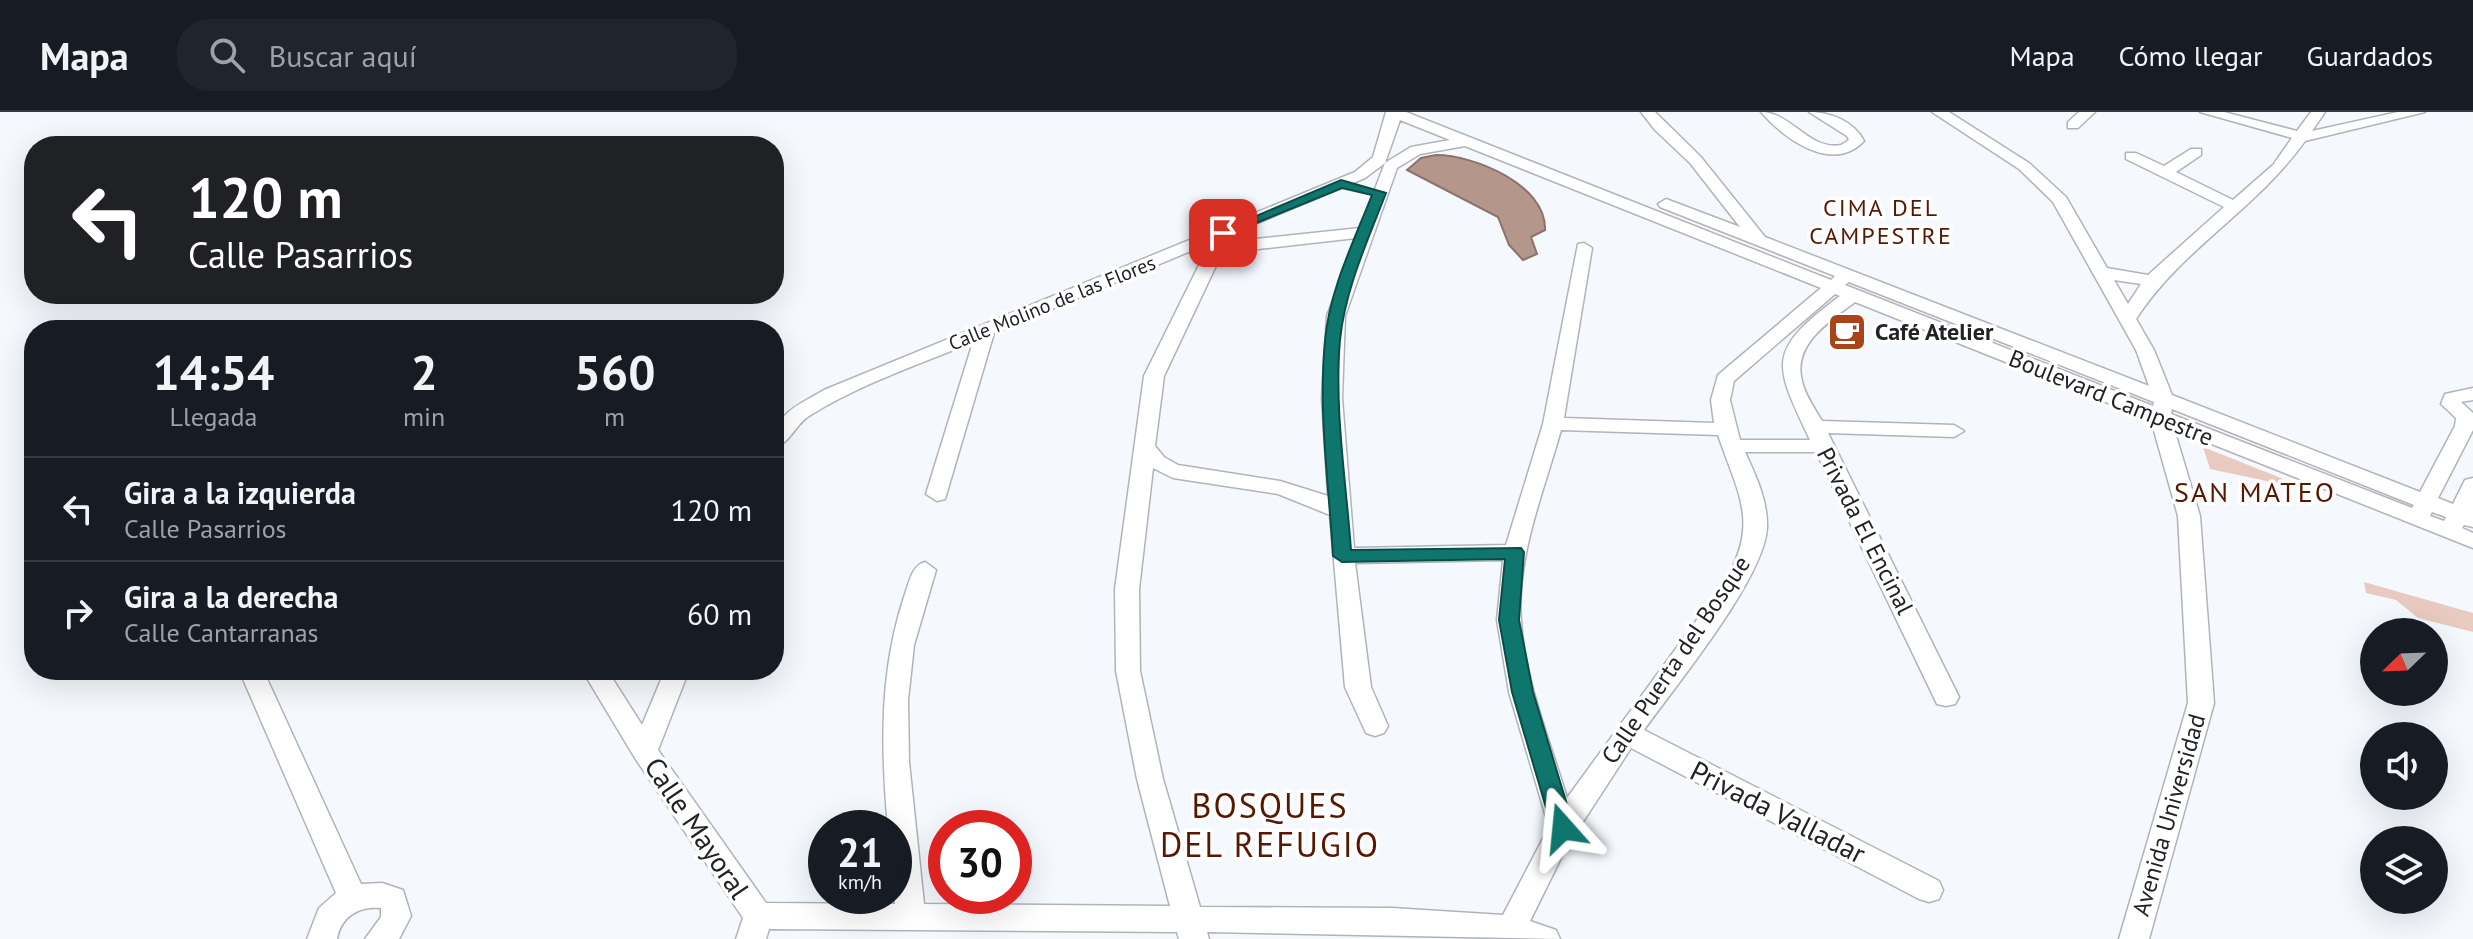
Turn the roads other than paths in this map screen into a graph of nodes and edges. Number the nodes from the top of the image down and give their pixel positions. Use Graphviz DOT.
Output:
graph roads {
  1 [pos="1394,112"];
  2 [pos="1428,112"];
  3 [pos="1635,112"];
  4 [pos="1648,112"];
  5 [pos="1768,112"];
  6 [pos="1816,112"];
  7 [pos="1939,112"];
  8 [pos="2088,112"];
  9 [pos="2207,112"];
  10 [pos="2318,112"];
  11 [pos="2418,112"];
  12 [pos="2073,125"];
  13 [pos="1487,134"];
  14 [pos="2304,137"];
  15 [pos="1470,141"];
  16 [pos="2196,152"];
  17 [pos="2131,156"];
  18 [pos="2166,172"];
  19 [pos="1704,174"];
  20 [pos="1341,184"];
  21 [pos="1379,193"];
  22 [pos="2234,206"];
  23 [pos="1741,227"];
  24 [pos="1366,232"];
  25 [pos="1584,248"];
  26 [pos="1213,250"];
  27 [pos="1748,253"];
  28 [pos="1149,263"];
  29 [pos="2100,272"];
  30 [pos="1840,281"];
  31 [pos="2152,281"];
  32 [pos="1853,295"];
  33 [pos="2127,319"];
  34 [pos="986,330"];
  35 [pos="1751,354"];
  36 [pos="1790,364"];
  37 [pos="2473,394"];
  38 [pos="2162,409"];
  39 [pos="2469,421"];
  40 [pos="1553,424"];
  41 [pos="784,429"];
  42 [pos="1954,431"];
  43 [pos="1818,436"];
  44 [pos="1730,437"];
  45 [pos="1144,445"];
  46 [pos="1337,472"];
  47 [pos="2473,485"];
  48 [pos="1294,491"];
  49 [pos="937,494"];
  50 [pos="2421,510"];
  51 [pos="1339,511"];
  52 [pos="2460,522"];
  53 [pos="2473,541"];
  54 [pos="1515,552"];
  55 [pos="1342,556"];
  56 [pos="925,570"];
  57 [pos="255,680"];
  58 [pos="600,680"];
  59 [pos="673,680"];
  60 [pos="1946,697"];
  61 [pos="1375,726"];
  62 [pos="1628,734"];
  63 [pos="644,751"];
  64 [pos="1563,828"];
  65 [pos="1929,890"];
  66 [pos="353,899"];
  67 [pos="910,915"];
  68 [pos="754,928"];
  69 [pos="1191,929"];
  70 [pos="1508,933"];
  71 [pos="322,939"];
  72 [pos="380,939"];
  73 [pos="1545,939"];
  74 [pos="2134,939"];
  1 -- 15 [label="street, Boulevard Campestre"];
  1 -- 20 [label="street, Calle Molino de las Flores"];
  2 -- 13 [label="street, Boulevard Campestre"];
  3 -- 19 [label="street"];
  4 -- 19 [label="street"];
  5 -- 6 [label="street"];
  7 -- 29 [label="street, Avenida Universidad"];
  8 -- 12 [label="street"];
  9 -- 14 [label="street"];
  10 -- 14 [label="street"];
  11 -- 14 [label="street"];
  13 -- 15 [label="street"];
  13 -- 23 [label="street, Boulevard Campestre"];
  14 -- 22 [label="street"];
  15 -- 21 [label="street"];
  15 -- 27 [label="street, Boulevard Campestre"];
  16 -- 18 [label="street"];
  17 -- 18 [label="street"];
  18 -- 22 [label="street"];
  19 -- 23 [label="street"];
  20 -- 21 [label="street"];
  20 -- 26 [label="street, Calle Molino de las Flores"];
  21 -- 24 [label="street"];
  22 -- 31 [label="street"];
  23 -- 27 [label="street"];
  23 -- 30 [label="street, Boulevard Campestre"];
  24 -- 26 [label="street"];
  24 -- 46 [label="street"];
  25 -- 40 [label="street"];
  26 -- 28 [label="street"];
  26 -- 28 [label="street, Calle Molino de las Flores"];
  26 -- 45 [label="street"];
  27 -- 30 [label="street, Boulevard Campestre"];
  28 -- 34 [label="street, Calle Molino de las Flores"];
  29 -- 31 [label="street"];
  29 -- 33 [label="street, Avenida Universidad"];
  30 -- 32 [label="street, Boulevard Campestre"];
  30 -- 35 [label="street, Calle Puerta del Bosque"];
  30 -- 38 [label="street, Boulevard Campestre"];
  31 -- 33 [label="street"];
  32 -- 36 [label="street"];
  32 -- 38 [label="street, Boulevard Campestre"];
  33 -- 38 [label="street, Avenida Universidad"];
  34 -- 41 [label="street, Calle Molino de las Flores"];
  34 -- 49 [label="street"];
  35 -- 36 [label="street"];
  35 -- 44 [label="street, Calle Puerta del Bosque"];
  36 -- 43 [label="street, Privada El Encinal"];
  37 -- 39 [label="street"];
  38 -- 50 [label="street, Boulevard Campestre"];
  38 -- 74 [label="street, Avenida Universidad"];
  39 -- 50 [label="street"];
  40 -- 44 [label="street"];
  40 -- 54 [label="street"];
  42 -- 43 [label="street"];
  43 -- 44 [label="street"];
  43 -- 60 [label="street, Privada El Encinal"];
  44 -- 62 [label="street, Calle Puerta del Bosque"];
  45 -- 48 [label="street"];
  45 -- 69 [label="street"];
  46 -- 48 [label="street"];
  46 -- 51 [label="street"];
  47 -- 52 [label="street"];
  48 -- 51 [label="street"];
  50 -- 52 [label="street, Boulevard Campestre"];
  51 -- 55 [label="street"];
  52 -- 53 [label="street, Boulevard Campestre"];
  54 -- 55 [label="street"];
  54 -- 64 [label="street"];
  55 -- 61 [label="street"];
  56 -- 67 [label="street"];
  57 -- 66 [label="street"];
  58 -- 63 [label="street, Calle Mayoral"];
  59 -- 63 [label="street"];
  62 -- 64 [label="street, Calle Puerta del Bosque"];
  62 -- 65 [label="street, Privada Valladar"];
  63 -- 68 [label="street, Calle Mayoral"];
  64 -- 70 [label="street, Calle Puerta del Bosque"];
  66 -- 71 [label="street"];
  66 -- 72 [label="street"];
  67 -- 68 [label="street, Calle Mayoral"];
  67 -- 69 [label="street, Calle Mayoral"];
  69 -- 70 [label="street, Calle Mayoral"];
  70 -- 73 [label="street, Calle Mayoral"];
}
